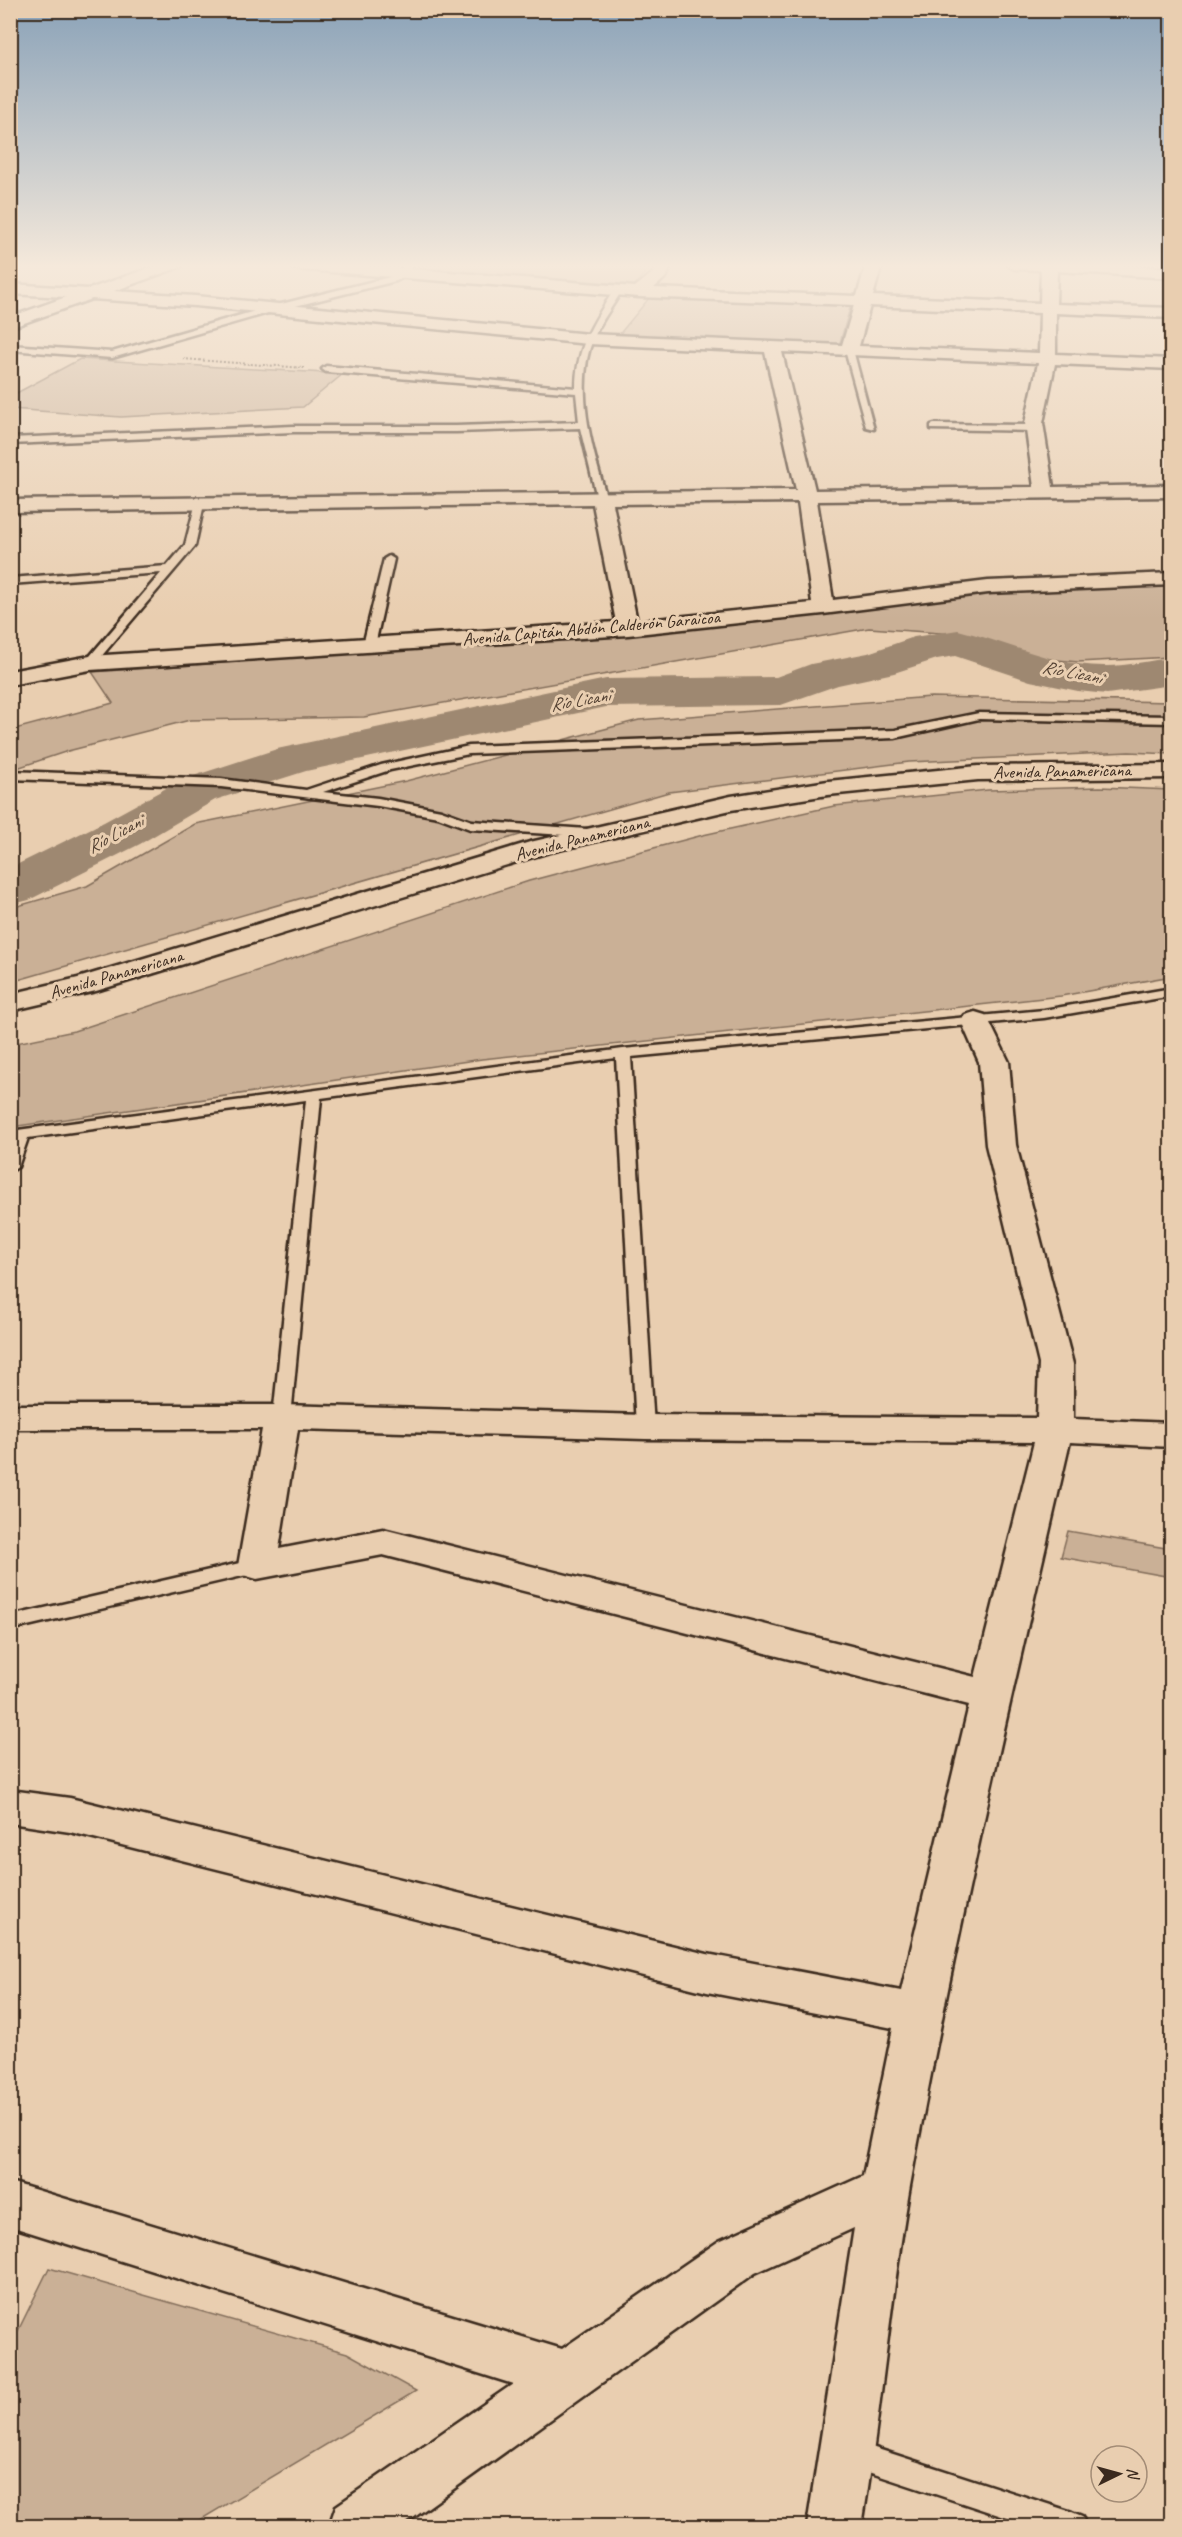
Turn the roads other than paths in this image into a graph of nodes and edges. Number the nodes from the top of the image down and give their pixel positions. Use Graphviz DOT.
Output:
graph roads {
  1 [pos="482,382"];
  2 [pos="582,382"];
  3 [pos="780,382"];
  4 [pos="858,382"];
  5 [pos="1043,382"];
  6 [pos="582,391"];
  7 [pos="584,425"];
  8 [pos="871,427"];
  9 [pos="934,427"];
  10 [pos="1035,428"];
  11 [pos="10,441"];
  12 [pos="1172,491"];
  13 [pos="1044,493"];
  14 [pos="807,497"];
  15 [pos="602,498"];
  16 [pos="199,504"];
  17 [pos="10,506"];
  18 [pos="389,559"];
  19 [pos="172,569"];
  20 [pos="1172,579"];
  21 [pos="10,581"];
  22 [pos="823,608"];
  23 [pos="628,628"];
  24 [pos="369,645"];
  25 [pos="90,663"];
  26 [pos="10,678"];
  27 [pos="1172,720"];
  28 [pos="1172,771"];
  29 [pos="10,775"];
  30 [pos="304,794"];
  31 [pos="598,834"];
  32 [pos="1172,992"];
  33 [pos="10,1003"];
  34 [pos="975,1021"];
  35 [pos="622,1053"];
  36 [pos="314,1094"];
  37 [pos="16,1135"];
  38 [pos="10,1167"];
  39 [pos="10,1417"];
  40 [pos="282,1417"];
  41 [pos="645,1427"];
  42 [pos="1055,1430"];
  43 [pos="1172,1435"];
  44 [pos="257,1566"];
  45 [pos="10,1623"];
  46 [pos="991,1696"];
  47 [pos="10,1806"];
  48 [pos="919,2014"];
  49 [pos="885,2190"];
  50 [pos="10,2204"];
  51 [pos="567,2376"];
  52 [pos="846,2451"];
  53 [pos="356,2526"];
  54 [pos="835,2526"];
  55 [pos="1072,2526"];
  1 -- 6 [label="lane"];
  2 -- 6 [label="lane"];
  3 -- 14 [label="street"];
  4 -- 8 [label="lane"];
  5 -- 10 [label="street"];
  6 -- 7 [label="lane"];
  7 -- 11 [label="lane"];
  7 -- 15 [label="lane"];
  9 -- 10 [label="lane"];
  10 -- 13 [label="street"];
  12 -- 13 [label="street"];
  13 -- 14 [label="street"];
  14 -- 15 [label="street"];
  14 -- 22 [label="street"];
  15 -- 16 [label="street"];
  15 -- 23 [label="street"];
  16 -- 17 [label="street"];
  16 -- 19 [label="lane"];
  18 -- 24 [label="lane"];
  19 -- 21 [label="lane"];
  19 -- 25 [label="lane"];
  20 -- 22 [label="street, Avenida Capitán Abdón Calderón Garaicoa"];
  22 -- 23 [label="street, Avenida Capitán Abdón Calderón Garaicoa"];
  23 -- 24 [label="street, Avenida Capitán Abdón Calderón Garaicoa"];
  24 -- 25 [label="street, Avenida Capitán Abdón Calderón Garaicoa"];
  25 -- 26 [label="street, Avenida Capitán Abdón Calderón Garaicoa"];
  27 -- 30 [label="lane"];
  28 -- 31 [label="street, Avenida Panamericana"];
  29 -- 30 [label="lane"];
  30 -- 31 [label="lane"];
  31 -- 33 [label="street, Avenida Panamericana"];
  32 -- 34 [label="lane"];
  34 -- 35 [label="lane"];
  34 -- 42 [label="street"];
  35 -- 36 [label="lane"];
  35 -- 41 [label="lane"];
  36 -- 37 [label="lane"];
  36 -- 40 [label="lane"];
  37 -- 38 [label="lane"];
  39 -- 40 [label="street"];
  40 -- 41 [label="street"];
  40 -- 44 [label="street"];
  41 -- 42 [label="street"];
  42 -- 43 [label="street"];
  42 -- 46 [label="street"];
  44 -- 45 [label="lane"];
  44 -- 46 [label="street"];
  46 -- 48 [label="street"];
  47 -- 48 [label="street"];
  48 -- 49 [label="street"];
  49 -- 51 [label="street"];
  49 -- 52 [label="street"];
  50 -- 51 [label="street"];
  51 -- 53 [label="street"];
  52 -- 54 [label="street"];
  52 -- 55 [label="lane"];
}
